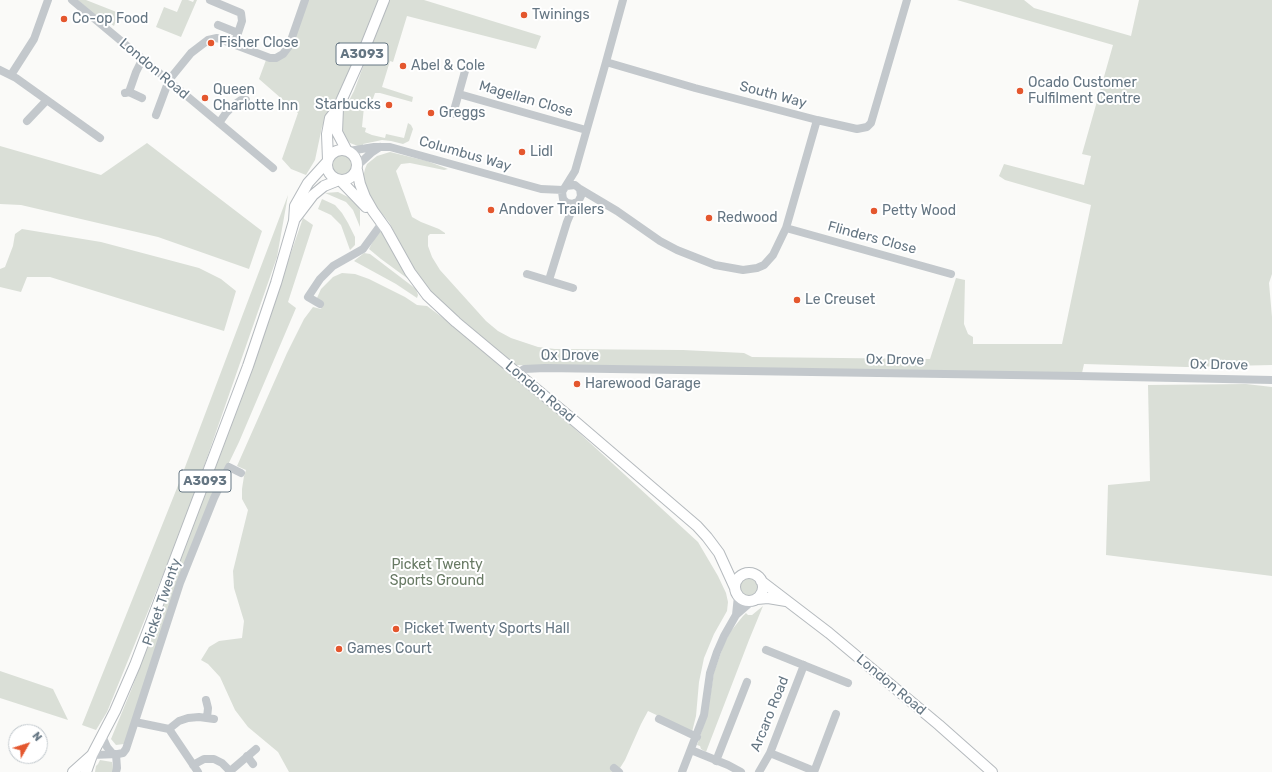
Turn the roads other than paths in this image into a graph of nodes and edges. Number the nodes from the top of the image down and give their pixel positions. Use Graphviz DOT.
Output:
graph roads {
  1 [pos="48,0"];
  2 [pos="72,0"];
  3 [pos="210,0"];
  4 [pos="306,0"];
  5 [pos="384,0"];
  6 [pos="623,0"];
  7 [pos="907,0"];
  8 [pos="218,25"];
  9 [pos="238,33"];
  10 [pos="234,45"];
  11 [pos="142,60"];
  12 [pos="606,62"];
  13 [pos="0,70"];
  14 [pos="465,71"];
  15 [pos="11,75"];
  16 [pos="169,80"];
  17 [pos="459,94"];
  18 [pos="142,98"];
  19 [pos="46,100"];
  20 [pos="246,100"];
  21 [pos="338,108"];
  22 [pos="453,114"];
  23 [pos="156,115"];
  24 [pos="817,120"];
  25 [pos="27,121"];
  26 [pos="219,123"];
  27 [pos="586,130"];
  28 [pos="100,138"];
  29 [pos="380,147"];
  30 [pos="348,151"];
  31 [pos="328,161"];
  32 [pos="273,168"];
  33 [pos="357,168"];
  34 [pos="575,171"];
  35 [pos="339,180"];
  36 [pos="578,187"];
  37 [pos="565,188"];
  38 [pos="541,189"];
  39 [pos="596,198"];
  40 [pos="571,201"];
  41 [pos="373,211"];
  42 [pos="294,221"];
  43 [pos="382,223"];
  44 [pos="786,228"];
  45 [pos="527,274"];
  46 [pos="951,274"];
  47 [pos="549,280"];
  48 [pos="573,288"];
  49 [pos="320,304"];
  50 [pos="518,374"];
  51 [pos="1272,380"];
  52 [pos="241,473"];
  53 [pos="723,560"];
  54 [pos="745,574"];
  55 [pos="761,581"];
  56 [pos="736,592"];
  57 [pos="754,600"];
  58 [pos="788,601"];
  59 [pos="736,615"];
  60 [pos="766,650"];
  61 [pos="804,665"];
  62 [pos="746,682"];
  63 [pos="848,683"];
  64 [pos="206,700"];
  65 [pos="836,714"];
  66 [pos="659,718"];
  67 [pos="135,722"];
  68 [pos="169,729"];
  69 [pos="102,736"];
  70 [pos="697,737"];
  71 [pos="256,749"];
  72 [pos="692,750"];
  73 [pos="770,753"];
  74 [pos="115,754"];
  75 [pos="92,755"];
  76 [pos="247,756"];
  77 [pos="716,760"];
  78 [pos="253,764"];
  79 [pos="195,769"];
  80 [pos="73,772"];
  81 [pos="86,772"];
  82 [pos="116,772"];
  83 [pos="230,772"];
  84 [pos="682,772"];
  85 [pos="741,772"];
  86 [pos="759,772"];
  87 [pos="814,772"];
  88 [pos="992,772"];
  1 -- 15 [label="street"];
  2 -- 11 [label="street, London Road"];
  3 -- 9 [label="street"];
  4 -- 10 [label="street"];
  5 -- 21 [label="main road, A3093"];
  6 -- 12 [label="street"];
  7 -- 24 [label="street, South Way"];
  8 -- 9 [label="street"];
  9 -- 10 [label="street"];
  10 -- 16 [label="street"];
  11 -- 16 [label="street, London Road"];
  11 -- 18 [label="street"];
  12 -- 24 [label="street, South Way"];
  12 -- 27 [label="street"];
  13 -- 15 [label="street"];
  14 -- 17 [label="street, Magellan Close"];
  15 -- 19 [label="street"];
  16 -- 23 [label="street"];
  16 -- 26 [label="street, London Road"];
  17 -- 22 [label="street, Magellan Close"];
  17 -- 27 [label="street, Magellan Close"];
  19 -- 25 [label="street"];
  19 -- 28 [label="street"];
  20 -- 26 [label="street"];
  21 -- 30 [label="main road, A3093"];
  21 -- 31 [label="main road, A3093"];
  24 -- 44 [label="street"];
  26 -- 32 [label="street, London Road"];
  27 -- 34 [label="street"];
  29 -- 30 [label="street, Columbus Way"];
  29 -- 33 [label="street"];
  29 -- 38 [label="street, Columbus Way"];
  30 -- 31 [label="main road"];
  30 -- 33 [label="main road"];
  31 -- 35 [label="main road"];
  31 -- 42 [label="main road, A3093"];
  33 -- 35 [label="main road"];
  33 -- 41 [label="main road, London Road"];
  34 -- 36 [label="street"];
  34 -- 37 [label="street"];
  35 -- 41 [label="main road, London Road"];
  35 -- 42 [label="main road, A3093"];
  36 -- 37 [label="street"];
  36 -- 39 [label="street"];
  36 -- 40 [label="street"];
  37 -- 38 [label="street, Columbus Way"];
  37 -- 40 [label="street"];
  38 -- 40 [label="street, Columbus Way"];
  39 -- 40 [label="street"];
  39 -- 44 [label="street"];
  40 -- 47 [label="street"];
  41 -- 43 [label="main road, London Road"];
  42 -- 69 [label="main road, A3093"];
  43 -- 49 [label="street"];
  43 -- 50 [label="main road, London Road"];
  44 -- 46 [label="street, Flinders Close"];
  45 -- 47 [label="street"];
  47 -- 48 [label="street"];
  50 -- 51 [label="street, Ox Drove"];
  50 -- 53 [label="main road, London Road"];
  52 -- 67 [label="street, Picket Twenty"];
  53 -- 54 [label="main road, London Road"];
  53 -- 56 [label="main road, London Road"];
  54 -- 55 [label="main road, London Road"];
  54 -- 56 [label="main road"];
  55 -- 57 [label="main road"];
  55 -- 58 [label="main road, London Road"];
  56 -- 57 [label="main road"];
  56 -- 59 [label="street"];
  57 -- 58 [label="main road"];
  57 -- 59 [label="street"];
  58 -- 88 [label="main road, London Road"];
  59 -- 70 [label="street"];
  60 -- 61 [label="street, Arcaro Road"];
  61 -- 63 [label="street, Arcaro Road"];
  61 -- 73 [label="street, Arcaro Road"];
  62 -- 77 [label="street"];
  64 -- 68 [label="street"];
  65 -- 87 [label="street"];
  66 -- 70 [label="street"];
  67 -- 68 [label="street"];
  67 -- 74 [label="street, Picket Twenty"];
  68 -- 79 [label="street"];
  69 -- 74 [label="street"];
  69 -- 75 [label="main road, A3093"];
  70 -- 72 [label="street"];
  71 -- 76 [label="street"];
  72 -- 77 [label="street"];
  72 -- 84 [label="street"];
  73 -- 86 [label="street, Arcaro Road"];
  73 -- 87 [label="street"];
  74 -- 75 [label="street"];
  74 -- 82 [label="street"];
  75 -- 80 [label="main road, A3093"];
  75 -- 81 [label="main road, A3093"];
  76 -- 78 [label="street"];
  76 -- 83 [label="street"];
  77 -- 85 [label="street"];
  79 -- 83 [label="street"];
}
